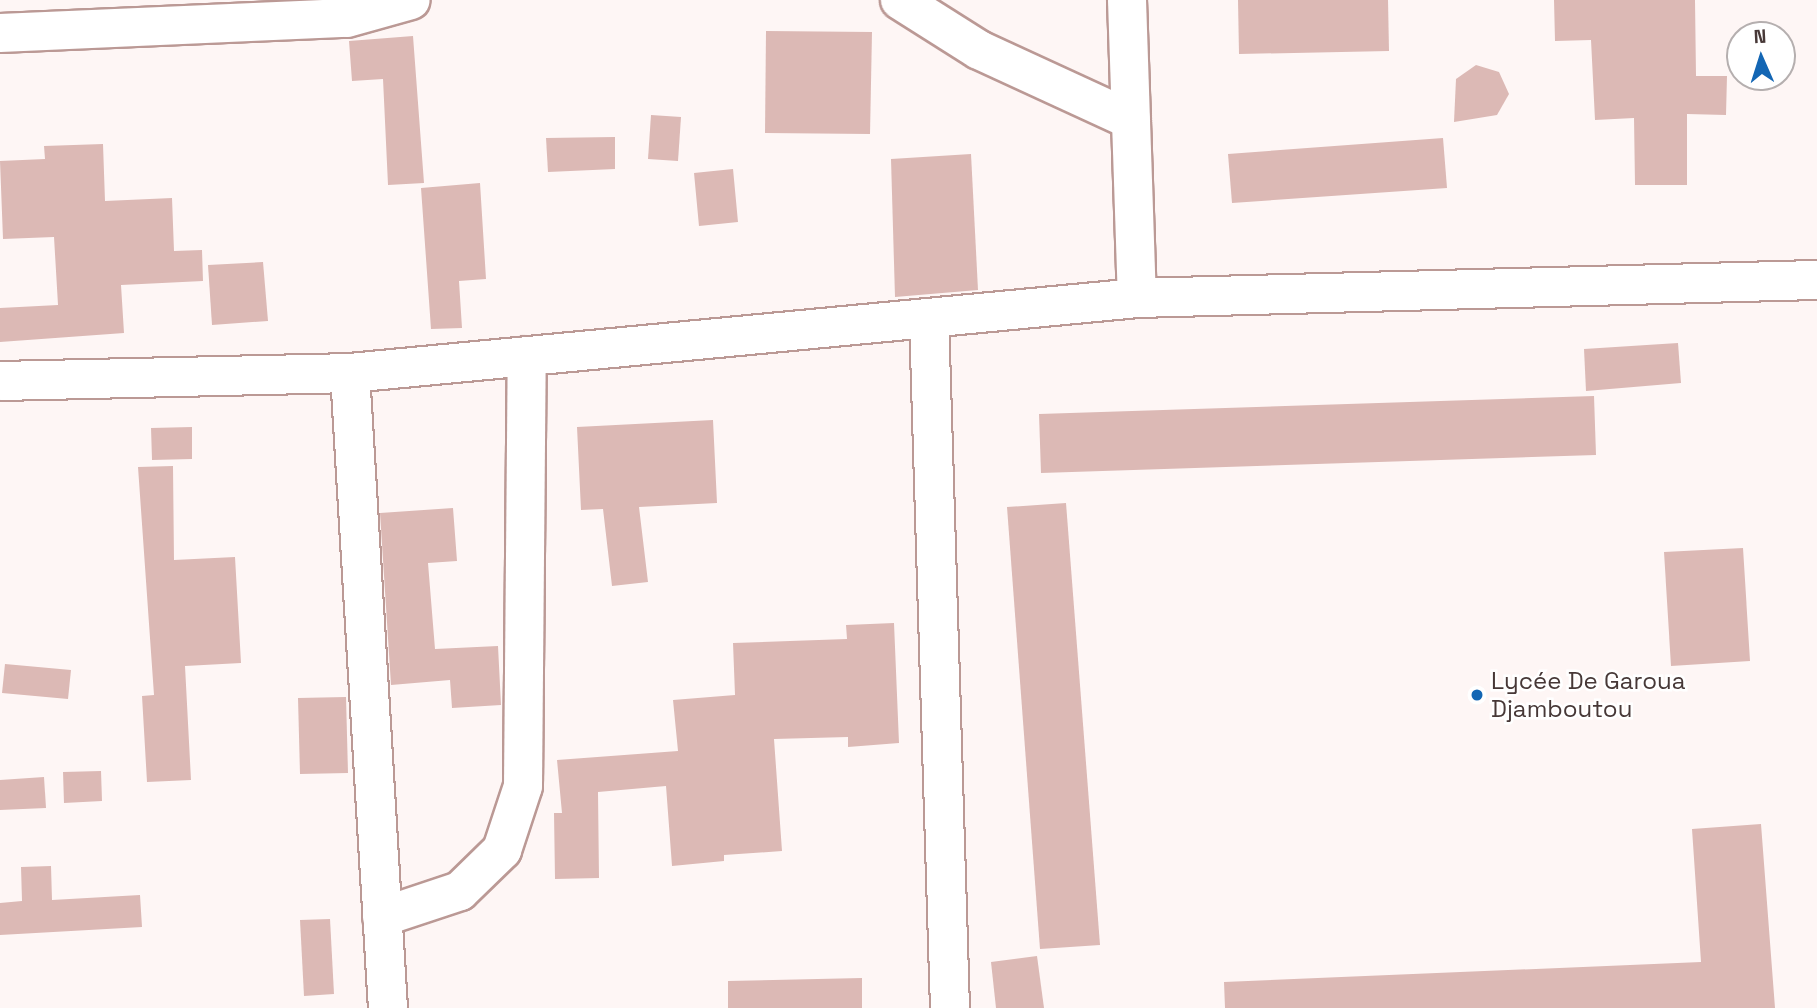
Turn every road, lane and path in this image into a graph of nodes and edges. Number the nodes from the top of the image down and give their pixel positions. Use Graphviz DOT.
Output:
graph roads {
  1 [pos="411,0"];
  2 [pos="900,0"];
  3 [pos="1127,0"];
  4 [pos="0,33"];
  5 [pos="1131,120"];
  6 [pos="1817,280"];
  7 [pos="1137,298"];
  8 [pos="929,318"];
  9 [pos="527,356"];
  10 [pos="350,373"];
  11 [pos="0,381"];
  12 [pos="382,917"];
  13 [pos="388,1008"];
  14 [pos="950,1008"];
  1 -- 4 [label="street"];
  2 -- 5 [label="street"];
  3 -- 5 [label="street"];
  5 -- 7 [label="street"];
  6 -- 7 [label="street"];
  7 -- 8 [label="street"];
  8 -- 9 [label="street"];
  8 -- 14 [label="street"];
  9 -- 10 [label="street"];
  9 -- 12 [label="street"];
  10 -- 11 [label="street"];
  10 -- 12 [label="street"];
  12 -- 13 [label="street"];
}
